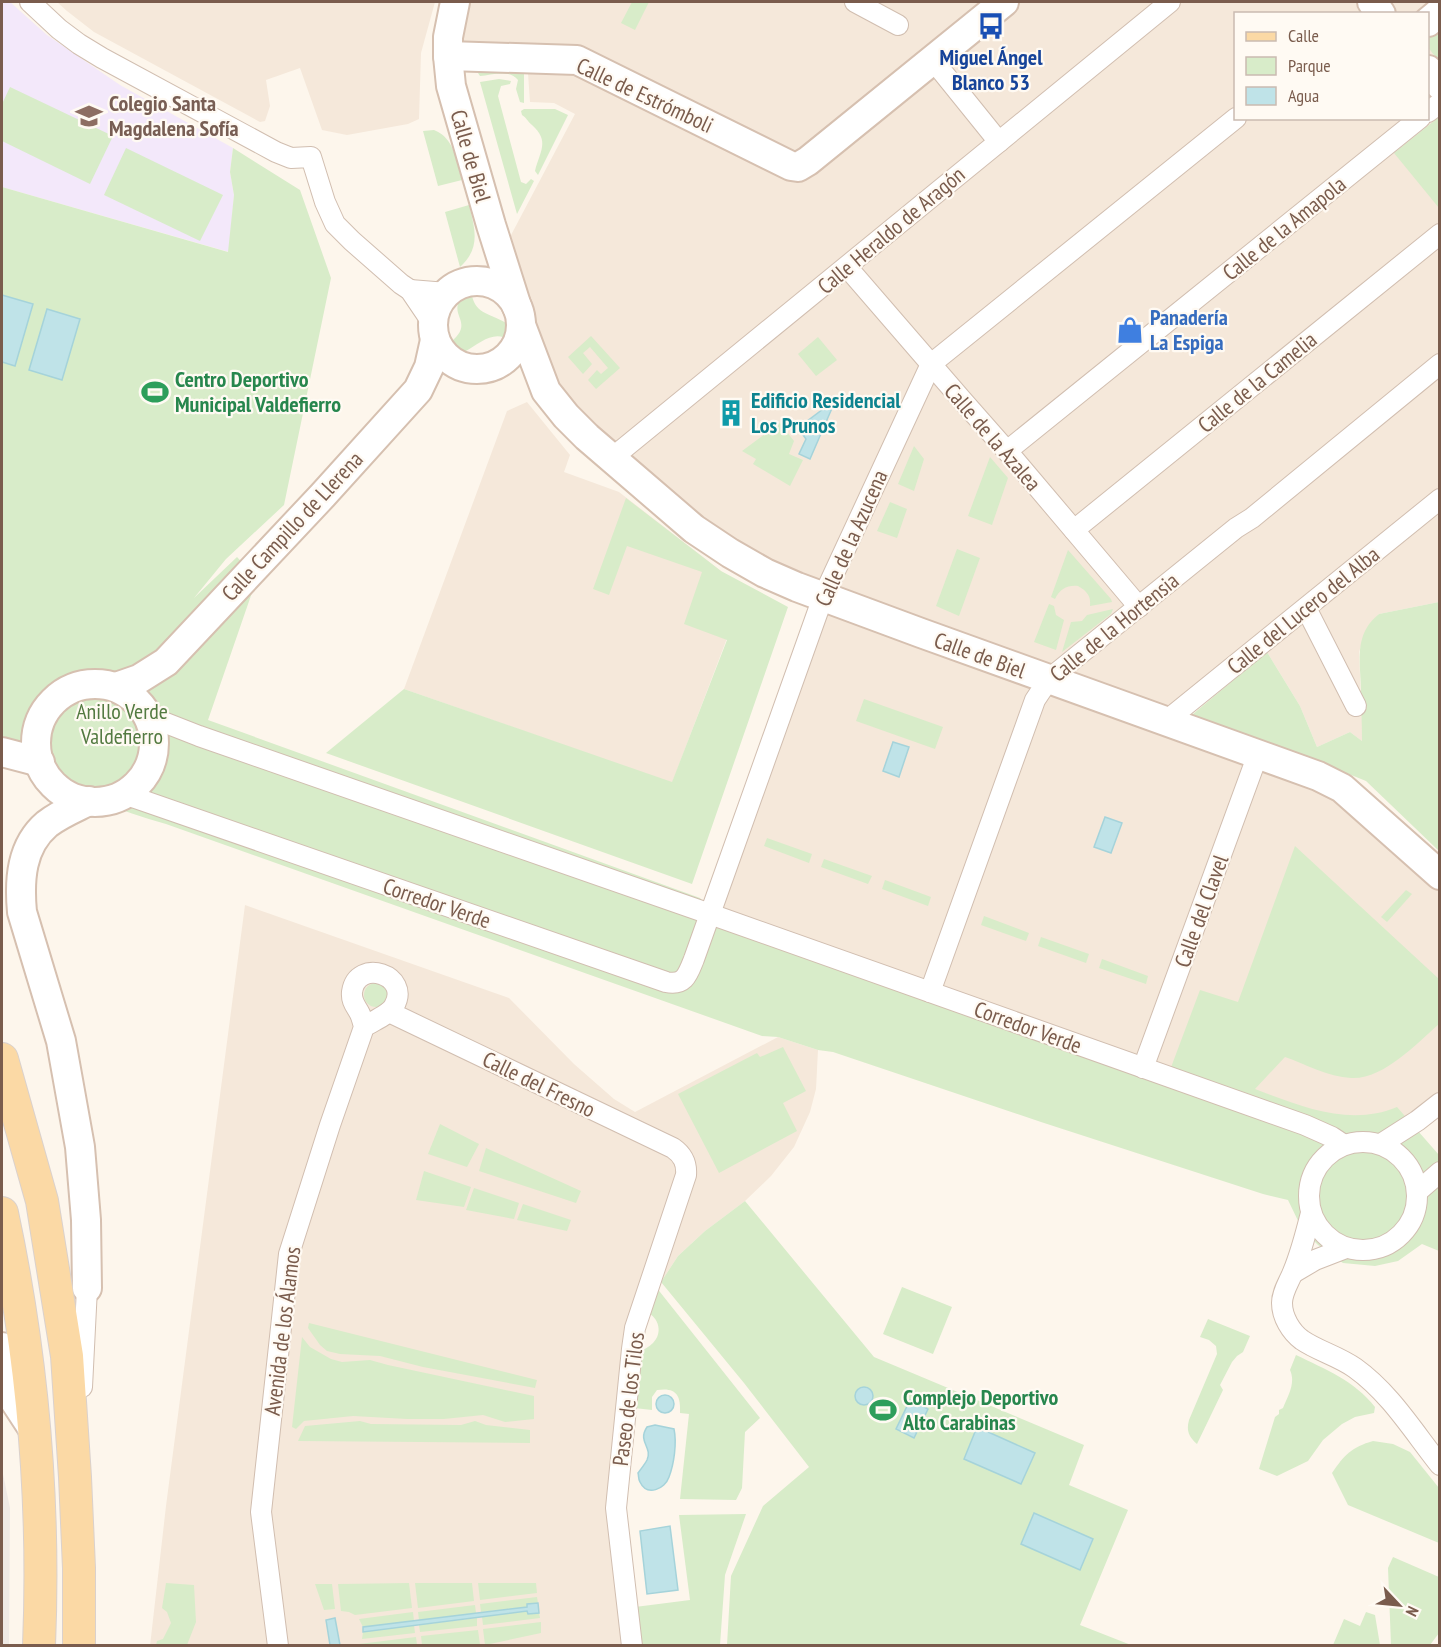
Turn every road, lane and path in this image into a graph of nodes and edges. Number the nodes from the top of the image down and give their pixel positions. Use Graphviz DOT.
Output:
graph roads {
  1 [pos="30,2"];
  2 [pos="455,2"];
  3 [pos="855,2"];
  4 [pos="1004,2"];
  5 [pos="1170,2"];
  6 [pos="898,25"];
  7 [pos="448,56"];
  8 [pos="932,59"];
  9 [pos="1429,71"];
  10 [pos="1440,85"];
  11 [pos="1234,120"];
  12 [pos="1418,120"];
  13 [pos="999,142"];
  14 [pos="491,225"];
  15 [pos="1440,234"];
  16 [pos="847,267"];
  17 [pos="455,288"];
  18 [pos="410,290"];
  19 [pos="519,316"];
  20 [pos="434,332"];
  21 [pos="931,364"];
  22 [pos="1440,364"];
  23 [pos="477,368"];
  24 [pos="418,390"];
  25 [pos="546,391"];
  26 [pos="1007,451"];
  27 [pos="612,458"];
  28 [pos="1440,499"];
  29 [pos="1074,530"];
  30 [pos="823,597"];
  31 [pos="1138,607"];
  32 [pos="1305,608"];
  33 [pos="166,662"];
  34 [pos="1049,679"];
  35 [pos="116,687"];
  36 [pos="1356,706"];
  37 [pos="146,713"];
  38 [pos="1166,721"];
  39 [pos="38,750"];
  40 [pos="2,751"];
  41 [pos="1258,754"];
  42 [pos="124,794"];
  43 [pos="89,801"];
  44 [pos="1440,874"];
  45 [pos="710,914"];
  46 [pos="930,992"];
  47 [pos="389,1012"];
  48 [pos="364,1027"];
  49 [pos="2,1059"];
  50 [pos="1143,1068"];
  51 [pos="1440,1103"];
  52 [pos="1381,1144"];
  53 [pos="1344,1145"];
  54 [pos="685,1160"];
  55 [pos="1440,1172"];
  56 [pos="1417,1192"];
  57 [pos="2,1213"];
  58 [pos="1311,1213"];
  59 [pos="1346,1248"];
  60 [pos="1293,1274"];
  61 [pos="87,1288"];
  62 [pos="2,1347"];
  63 [pos="33,1429"];
  64 [pos="1440,1465"];
  65 [pos="75,1477"];
  66 [pos="39,1646"];
  67 [pos="79,1646"];
  68 [pos="278,1646"];
  69 [pos="632,1646"];
  1 -- 18 [label="street"];
  2 -- 7 [label="street, Calle de Biel"];
  3 -- 6 [label="street"];
  4 -- 8 [label="street"];
  5 -- 13 [label="street, Calle Heraldo de Aragón"];
  7 -- 8 [label="street, Calle de Estrómboli"];
  7 -- 14 [label="street, Calle de Biel"];
  8 -- 13 [label="street"];
  9 -- 10 [label="street"];
  11 -- 21 [label="street, Calle de la Azucena"];
  12 -- 26 [label="street, Calle de la Amapola"];
  13 -- 16 [label="street, Calle Heraldo de Aragón"];
  14 -- 17 [label="street, Calle de Biel"];
  14 -- 19 [label="street, Calle de Biel"];
  15 -- 29 [label="street, Calle de la Camelia"];
  16 -- 21 [label="street, Calle de la Azalea"];
  16 -- 27 [label="street, Calle Heraldo de Aragón"];
  17 -- 18 [label="street"];
  17 -- 19 [label="street"];
  17 -- 20 [label="street"];
  18 -- 20 [label="street"];
  19 -- 23 [label="street"];
  19 -- 25 [label="street, Calle de Biel"];
  20 -- 23 [label="street"];
  20 -- 24 [label="street, Calle Campillo de Llerena"];
  21 -- 26 [label="street, Calle de la Azalea"];
  21 -- 30 [label="street, Calle de la Azucena"];
  22 -- 31 [label="street, Calle de la Hortensia"];
  23 -- 24 [label="street, Calle Campillo de Llerena"];
  23 -- 25 [label="street, Calle de Biel"];
  24 -- 33 [label="street, Calle Campillo de Llerena"];
  25 -- 27 [label="street, Calle de Biel"];
  26 -- 29 [label="street, Calle de la Azalea"];
  27 -- 30 [label="street, Calle de Biel"];
  28 -- 32 [label="street, Calle del Lucero del Alba"];
  29 -- 31 [label="street, Calle de la Azalea"];
  30 -- 34 [label="street, Calle de Biel"];
  30 -- 45 [label="street, Calle de la Azucena"];
  31 -- 34 [label="street, Calle de la Hortensia"];
  32 -- 36 [label="street"];
  32 -- 38 [label="street, Calle del Lucero del Alba"];
  33 -- 35 [label="street, Calle Campillo de Llerena"];
  33 -- 37 [label="street, Calle Campillo de Llerena"];
  34 -- 38 [label="street, Calle de Biel"];
  34 -- 46 [label="street, Calle de la Hortensia"];
  35 -- 37 [label="street, Corredor Verde"];
  35 -- 39 [label="street"];
  37 -- 42 [label="street"];
  37 -- 45 [label="street, Corredor Verde"];
  38 -- 41 [label="street, Calle de Biel"];
  39 -- 40 [label="street"];
  39 -- 43 [label="street"];
  41 -- 44 [label="street, Calle de Biel"];
  41 -- 50 [label="street, Calle del Clavel"];
  42 -- 43 [label="street"];
  42 -- 45 [label="street, Corredor Verde"];
  43 -- 61 [label="street"];
  45 -- 46 [label="street, Corredor Verde"];
  46 -- 50 [label="street, Corredor Verde"];
  47 -- 48 [label="street"];
  47 -- 48 [label="street"];
  47 -- 54 [label="street, Calle del Fresno"];
  48 -- 68 [label="street, Avenida de los Álamos"];
  49 -- 65 [label="main road"];
  50 -- 53 [label="street, Corredor Verde"];
  51 -- 52 [label="street"];
  52 -- 53 [label="street"];
  52 -- 56 [label="street"];
  53 -- 58 [label="street"];
  54 -- 69 [label="street, Paseo de los Tilos"];
  55 -- 56 [label="street"];
  56 -- 59 [label="street"];
  57 -- 63 [label="main road"];
  58 -- 59 [label="street"];
  58 -- 60 [label="street"];
  59 -- 60 [label="street"];
  60 -- 64 [label="street"];
  61 -- 65 [label="street"];
  62 -- 63 [label="street"];
  63 -- 66 [label="main road"];
  65 -- 67 [label="main road"];
}
